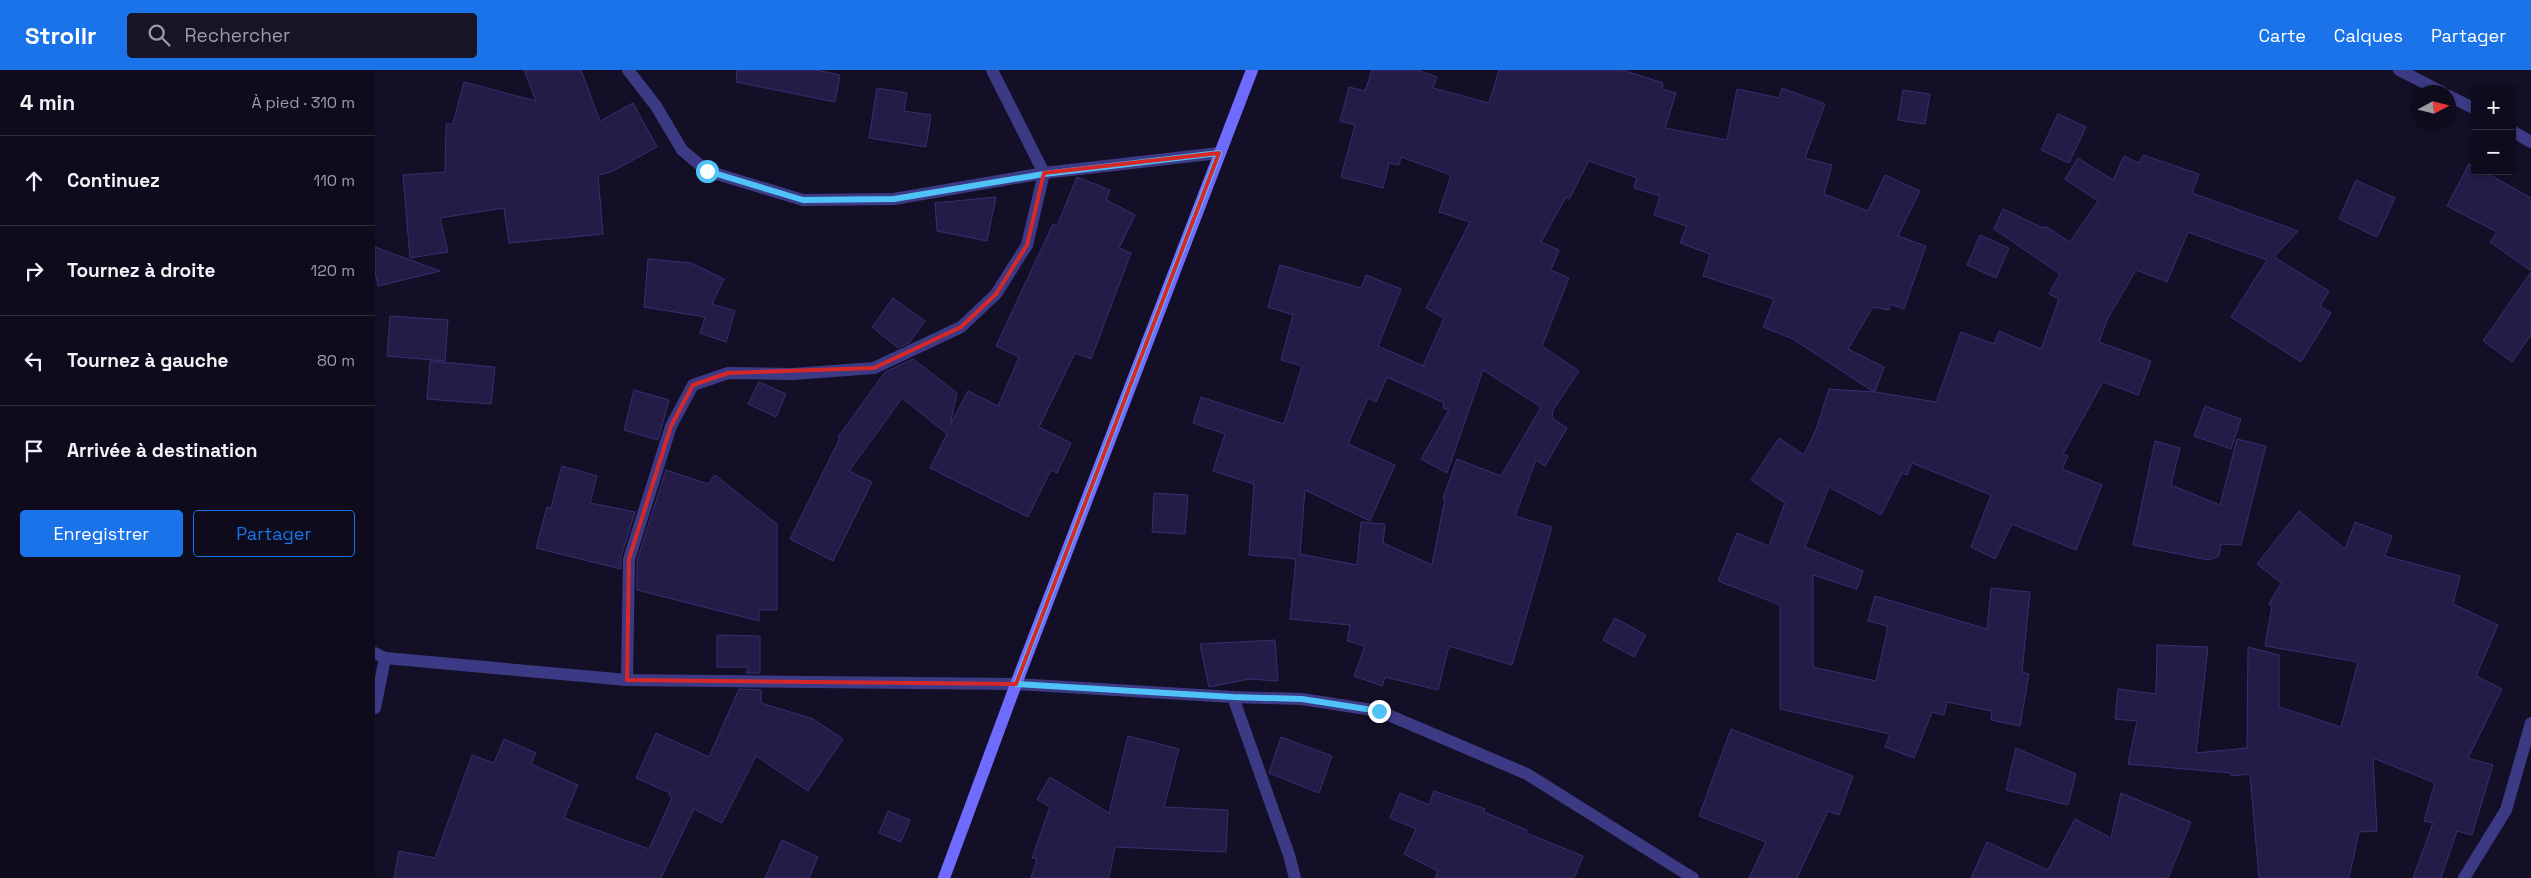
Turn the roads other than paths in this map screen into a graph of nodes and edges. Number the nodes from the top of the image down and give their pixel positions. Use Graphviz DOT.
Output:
graph roads {
  1 [pos="627,70"];
  2 [pos="992,70"];
  3 [pos="1252,70"];
  4 [pos="2399,70"];
  5 [pos="2428,85"];
  6 [pos="2456,100"];
  7 [pos="2471,107"];
  8 [pos="2516,133"];
  9 [pos="2531,142"];
  10 [pos="1219,153"];
  11 [pos="1044,174"];
  12 [pos="380,656"];
  13 [pos="627,680"];
  14 [pos="1016,684"];
  15 [pos="1233,697"];
  16 [pos="375,708"];
  17 [pos="2531,723"];
  18 [pos="944,878"];
  19 [pos="1295,878"];
  20 [pos="1693,878"];
  21 [pos="2464,878"];
  1 -- 11 [label="street"];
  2 -- 11 [label="street"];
  3 -- 10 [label="street"];
  4 -- 5 [label="street"];
  6 -- 7 [label="street"];
  8 -- 9 [label="street"];
  10 -- 11 [label="street"];
  10 -- 14 [label="street"];
  11 -- 13 [label="street"];
  12 -- 13 [label="street"];
  12 -- 16 [label="street"];
  13 -- 14 [label="street"];
  14 -- 15 [label="street"];
  14 -- 18 [label="street"];
  15 -- 19 [label="street"];
  15 -- 20 [label="street"];
  17 -- 21 [label="street"];
}
